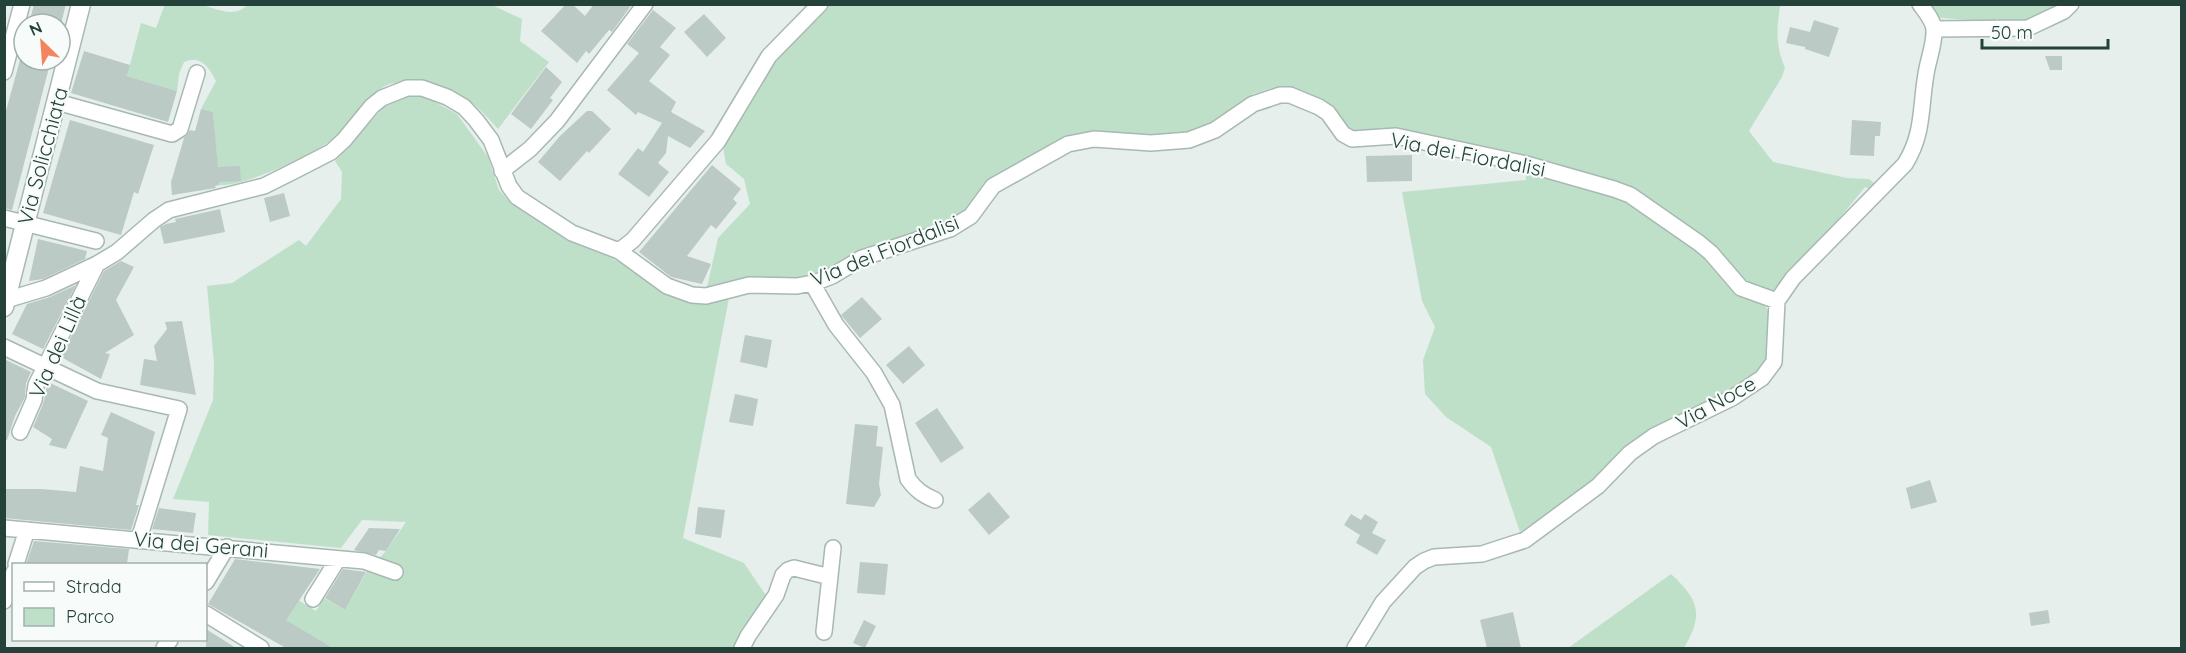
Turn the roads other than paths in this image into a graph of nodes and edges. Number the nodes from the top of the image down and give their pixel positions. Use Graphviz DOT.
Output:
graph roads {
  1 [pos="22,4"];
  2 [pos="81,4"];
  3 [pos="645,4"];
  4 [pos="820,4"];
  5 [pos="1920,4"];
  6 [pos="2071,4"];
  7 [pos="1934,29"];
  8 [pos="4,72"];
  9 [pos="197,73"];
  10 [pos="57,102"];
  11 [pos="502,171"];
  12 [pos="4,218"];
  13 [pos="26,223"];
  14 [pos="96,241"];
  15 [pos="619,250"];
  16 [pos="97,264"];
  17 [pos="812,283"];
  18 [pos="1777,301"];
  19 [pos="5,303"];
  20 [pos="4,346"];
  21 [pos="45,366"];
  22 [pos="20,432"];
  23 [pos="935,500"];
  24 [pos="4,528"];
  25 [pos="27,530"];
  26 [pos="139,539"];
  27 [pos="227,547"];
  28 [pos="833,549"];
  29 [pos="338,559"];
  30 [pos="16,563"];
  31 [pos="395,572"];
  32 [pos="830,577"];
  33 [pos="12,578"];
  34 [pos="207,580"];
  35 [pos="313,599"];
  36 [pos="4,601"];
  37 [pos="207,615"];
  38 [pos="824,632"];
  39 [pos="261,648"];
  40 [pos="742,648"];
  41 [pos="1355,648"];
  1 -- 8 [label="street"];
  2 -- 10 [label="street, Via Solicchiata"];
  3 -- 11 [label="street"];
  4 -- 15 [label="street"];
  5 -- 7 [label="street"];
  6 -- 7 [label="street"];
  7 -- 18 [label="street"];
  9 -- 10 [label="street"];
  10 -- 13 [label="street, Via Solicchiata"];
  11 -- 15 [label="street, Via dei Fiordalisi"];
  11 -- 16 [label="street, Via dei Fiordalisi"];
  12 -- 13 [label="street"];
  13 -- 14 [label="street"];
  13 -- 19 [label="street, Via Solicchiata"];
  15 -- 17 [label="street, Via dei Fiordalisi"];
  16 -- 19 [label="street, Via dei Fiordalisi"];
  16 -- 21 [label="street, Via dei Lillà"];
  17 -- 18 [label="street, Via dei Fiordalisi"];
  17 -- 23 [label="street"];
  18 -- 41 [label="street, Via Noce"];
  20 -- 21 [label="street"];
  21 -- 22 [label="street, Via dei Lillà"];
  21 -- 26 [label="street"];
  24 -- 25 [label="street, Via dei Gerani"];
  25 -- 26 [label="street, Via dei Gerani"];
  25 -- 30 [label="street"];
  26 -- 27 [label="street, Via dei Gerani"];
  27 -- 29 [label="street, Via dei Gerani"];
  27 -- 34 [label="street"];
  28 -- 32 [label="street"];
  29 -- 31 [label="street, Via dei Gerani"];
  29 -- 35 [label="street"];
  32 -- 38 [label="street"];
  32 -- 40 [label="street"];
  33 -- 36 [label="street"];
  37 -- 39 [label="street"];
}
